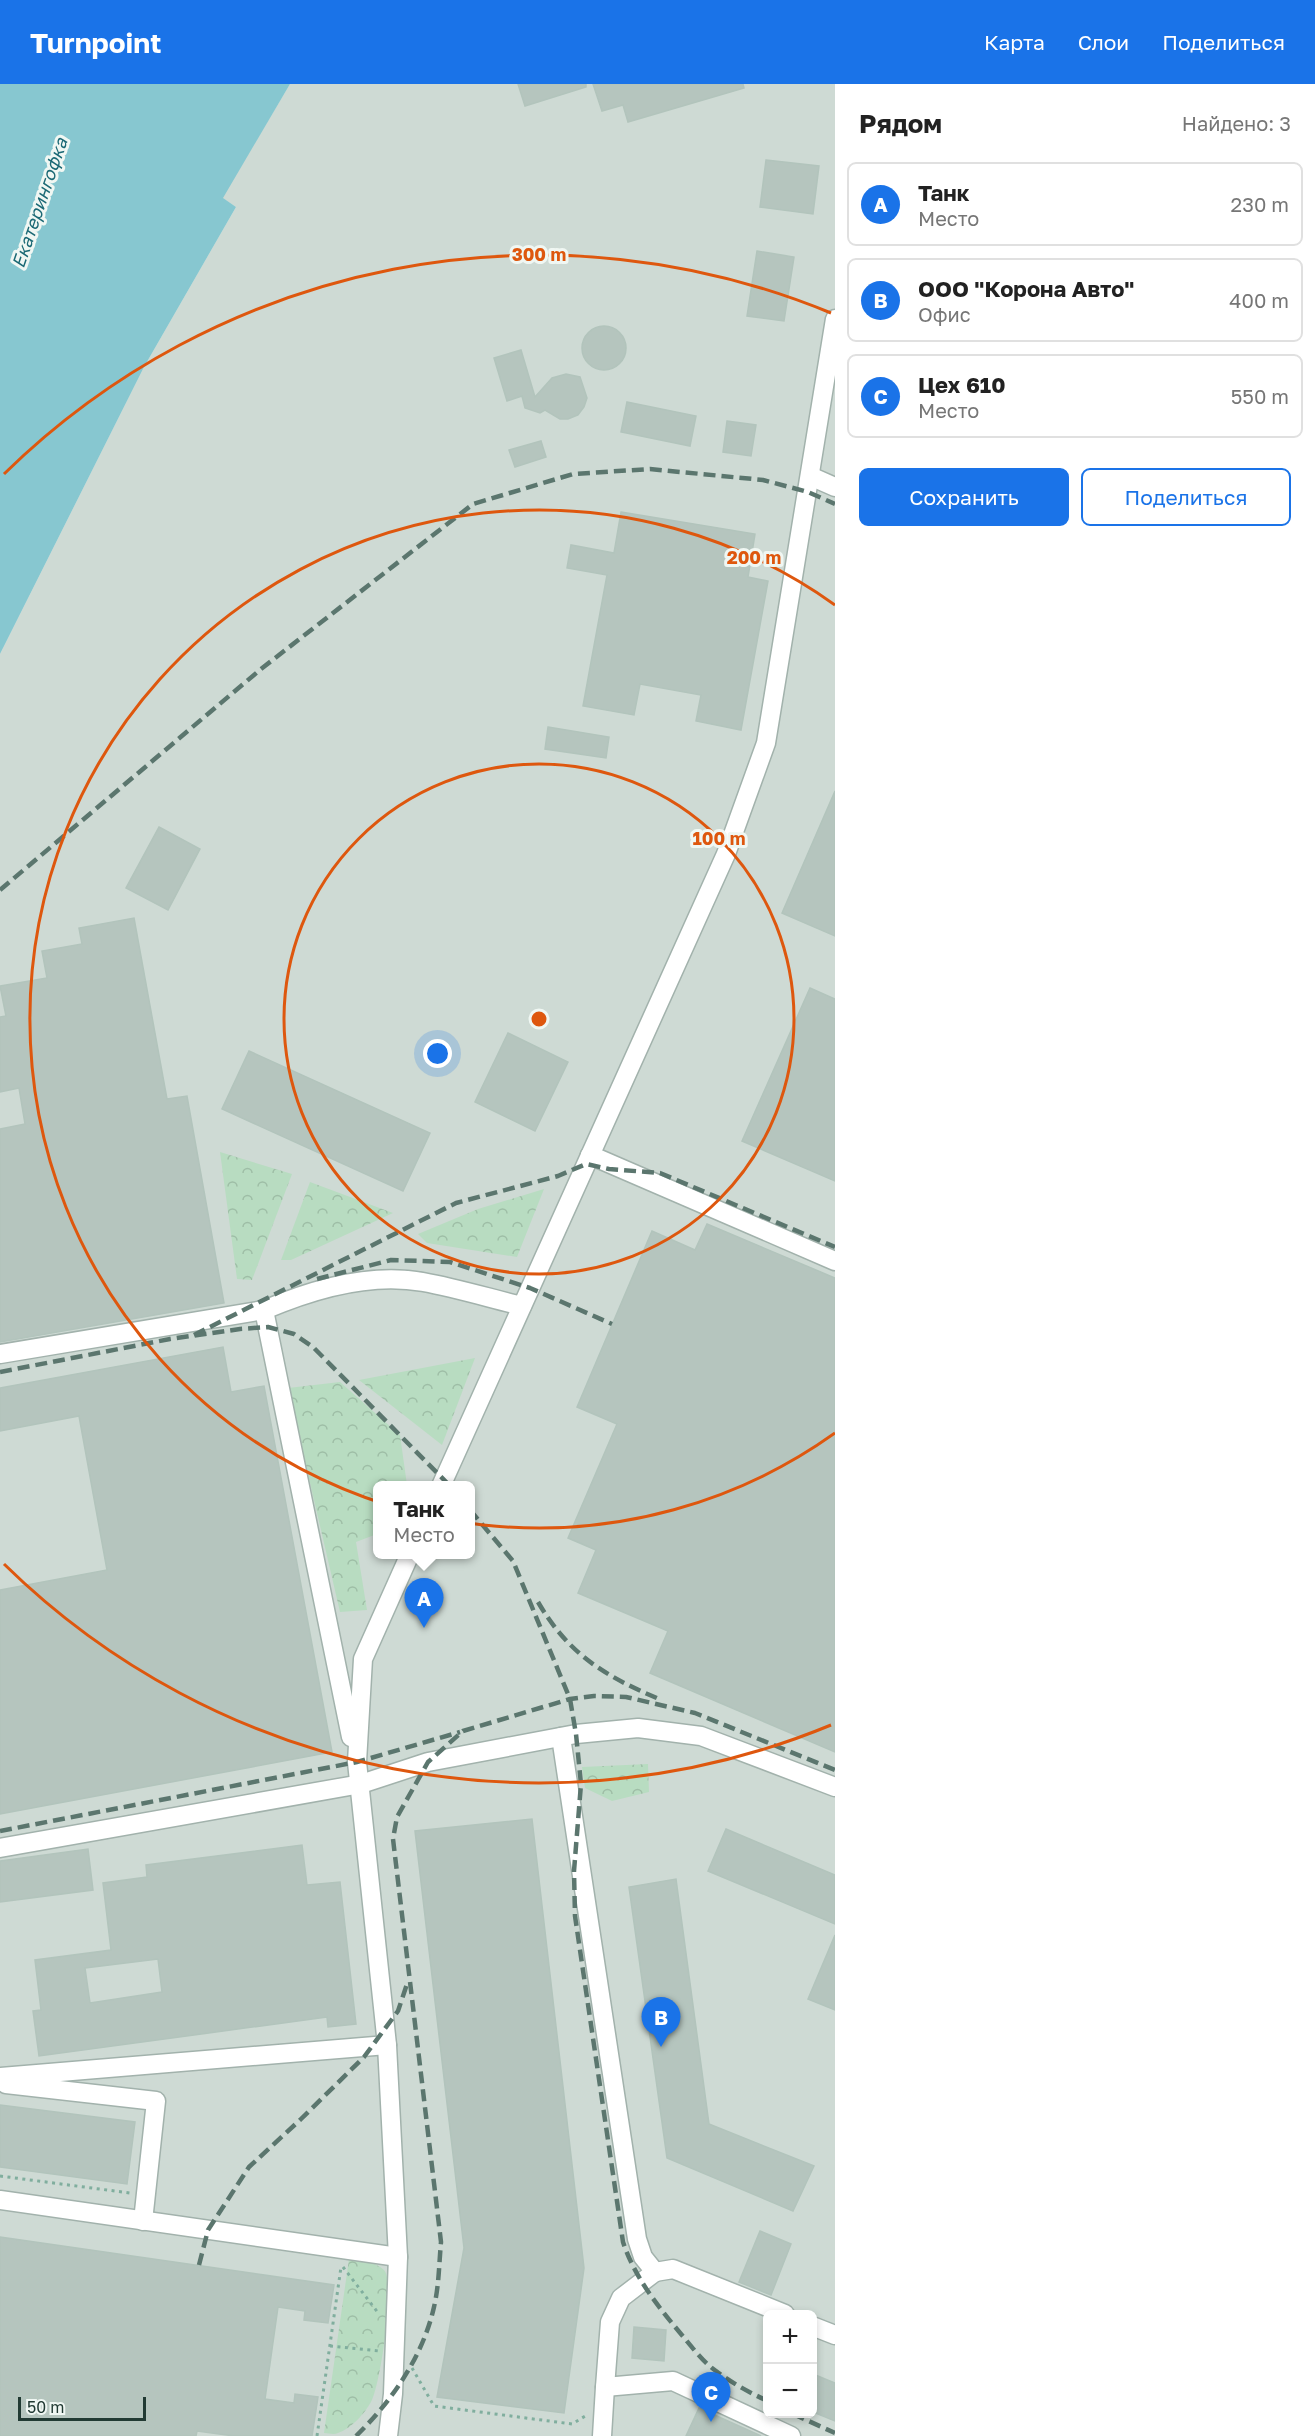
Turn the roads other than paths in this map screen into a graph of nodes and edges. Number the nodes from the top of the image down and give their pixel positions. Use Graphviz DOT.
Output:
graph roads {
  1 [pos="835,319"];
  2 [pos="810,476"];
  3 [pos="835,487"];
  4 [pos="590,1155"];
  5 [pos="835,1261"];
  6 [pos="522,1306"];
  7 [pos="264,1310"];
  8 [pos="0,1354"];
  9 [pos="443,1481"];
  10 [pos="408,1559"];
  11 [pos="561,1737"];
  12 [pos="357,1762"];
  13 [pos="361,1784"];
  14 [pos="835,1787"];
  15 [pos="0,1848"];
  16 [pos="387,2045"];
  17 [pos="0,2077"];
  18 [pos="0,2084"];
  19 [pos="0,2200"];
  20 [pos="143,2221"];
  21 [pos="398,2257"];
  22 [pos="655,2272"];
  23 [pos="775,2310"];
  24 [pos="817,2328"];
  25 [pos="835,2335"];
  26 [pos="604,2396"];
  27 [pos="388,2436"];
  28 [pos="602,2436"];
  29 [pos="791,2436"];
  1 -- 2 [label="lane"];
  2 -- 3 [label="lane"];
  2 -- 4 [label="lane"];
  4 -- 5 [label="lane"];
  4 -- 6 [label="lane"];
  6 -- 7 [label="lane"];
  6 -- 9 [label="lane"];
  7 -- 8 [label="lane"];
  7 -- 12 [label="lane"];
  10 -- 12 [label="lane"];
  11 -- 13 [label="lane"];
  11 -- 14 [label="lane"];
  11 -- 22 [label="lane"];
  12 -- 13 [label="lane"];
  13 -- 15 [label="lane"];
  13 -- 16 [label="lane"];
  16 -- 17 [label="lane"];
  16 -- 21 [label="lane"];
  18 -- 20 [label="lane"];
  19 -- 20 [label="lane"];
  20 -- 21 [label="lane"];
  21 -- 27 [label="lane"];
  22 -- 23 [label="lane"];
  22 -- 26 [label="lane"];
  24 -- 25 [label="lane"];
  26 -- 28 [label="lane"];
  26 -- 29 [label="lane"];
}
